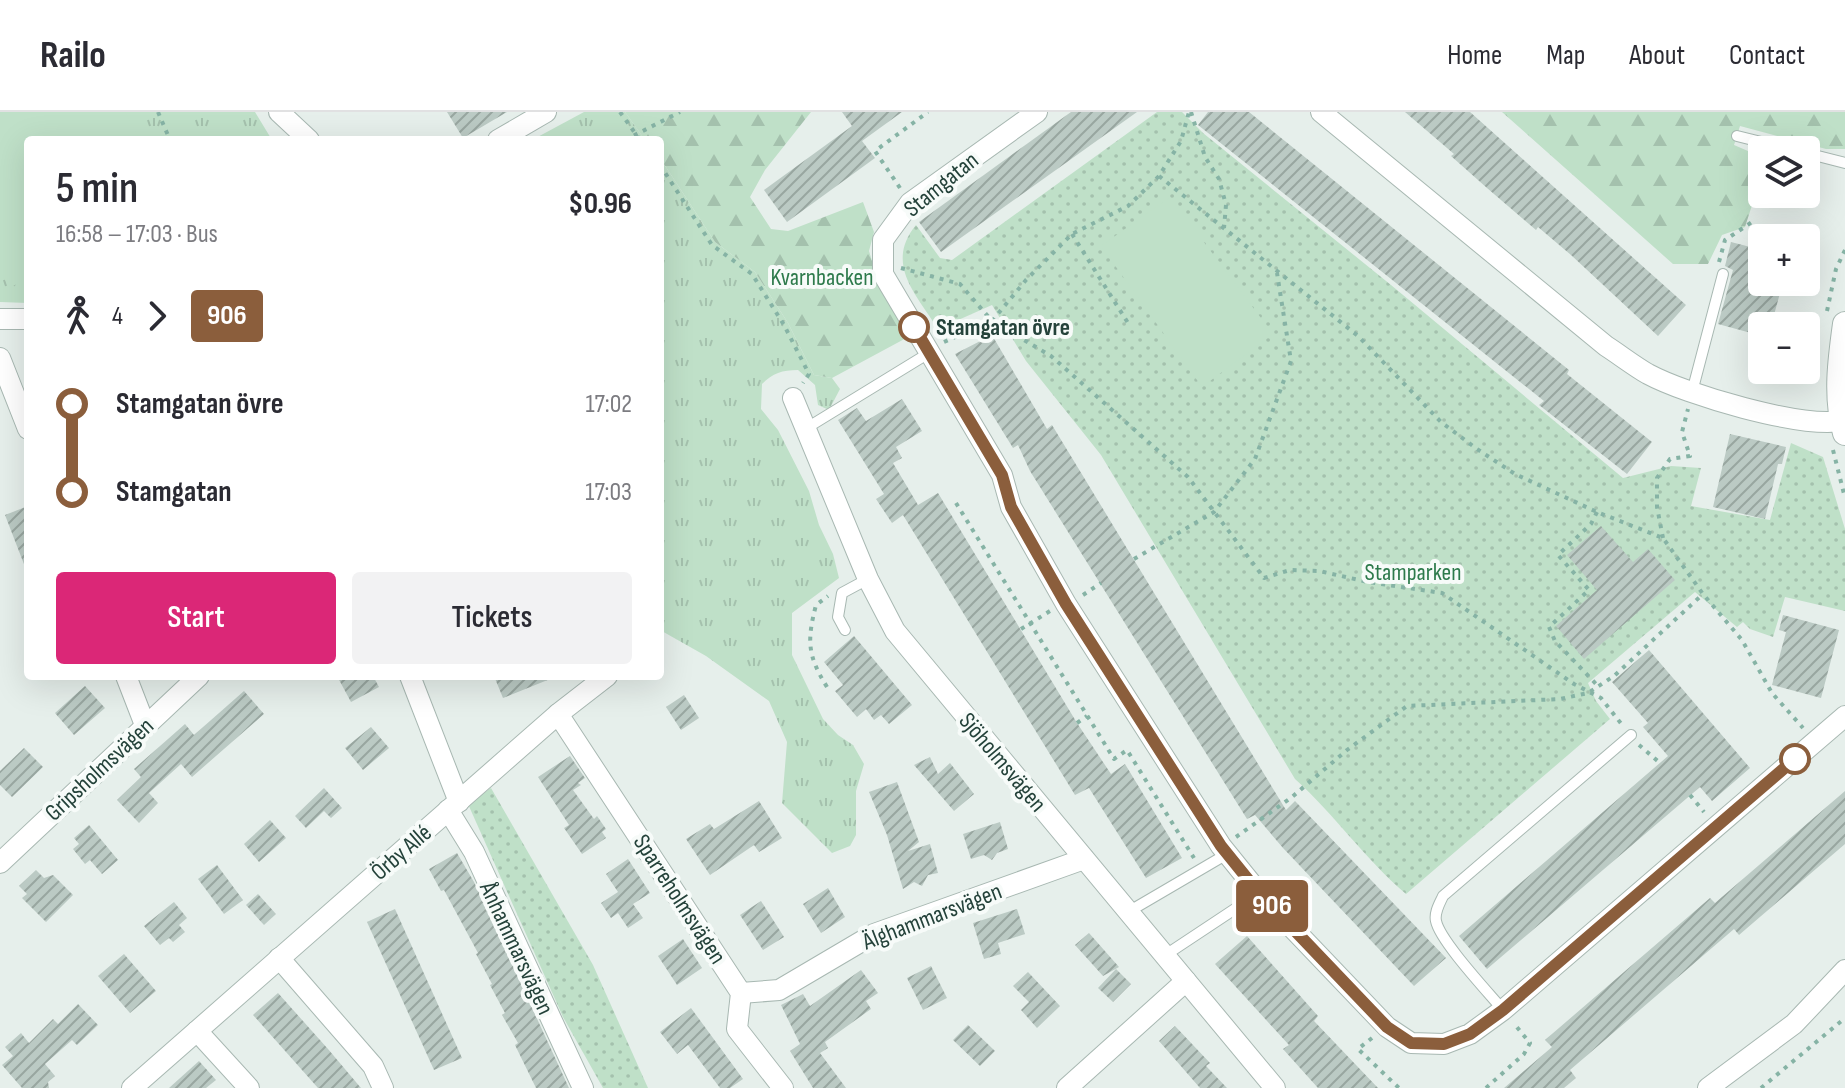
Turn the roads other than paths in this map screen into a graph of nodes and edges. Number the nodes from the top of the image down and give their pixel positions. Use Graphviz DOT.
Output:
graph roads {
  1 [pos="279,112"];
  2 [pos="546,112"];
  3 [pos="1037,112"];
  4 [pos="1321,112"];
  5 [pos="305,136"];
  6 [pos="505,136"];
  7 [pos="1737,136"];
  8 [pos="1748,139"];
  9 [pos="1820,157"];
  10 [pos="1845,163"];
  11 [pos="1723,274"];
  12 [pos="0,319"];
  13 [pos="24,319"];
  14 [pos="1845,324"];
  15 [pos="929,353"];
  16 [pos="0,358"];
  17 [pos="1692,392"];
  18 [pos="793,398"];
  19 [pos="24,419"];
  20 [pos="1843,427"];
  21 [pos="805,429"];
  22 [pos="868,579"];
  23 [pos="845,630"];
  24 [pos="128,680"];
  25 [pos="195,680"];
  26 [pos="411,680"];
  27 [pos="602,680"];
  28 [pos="558,714"];
  29 [pos="1845,716"];
  30 [pos="145,725"];
  31 [pos="1631,735"];
  32 [pos="453,806"];
  33 [pos="1224,850"];
  34 [pos="1084,859"];
  35 [pos="0,863"];
  36 [pos="1259,893"];
  37 [pos="1128,912"];
  38 [pos="1164,956"];
  39 [pos="279,958"];
  40 [pos="1845,970"];
  41 [pos="1186,981"];
  42 [pos="741,993"];
  43 [pos="1503,1010"];
  44 [pos="197,1031"];
  45 [pos="1272,1087"];
  46 [pos="132,1088"];
  47 [pos="249,1088"];
  48 [pos="383,1088"];
  49 [pos="583,1088"];
  50 [pos="783,1088"];
  51 [pos="1067,1088"];
  52 [pos="1708,1088"];
  1 -- 5 [label="street"];
  2 -- 6 [label="street"];
  3 -- 15 [label="street, Stamgatan"];
  4 -- 17 [label="street"];
  7 -- 8 [label="lane"];
  9 -- 10 [label="lane"];
  11 -- 17 [label="lane"];
  12 -- 13 [label="street"];
  14 -- 20 [label="street"];
  15 -- 21 [label="lane"];
  15 -- 33 [label="street, Stamgatan"];
  16 -- 19 [label="street"];
  17 -- 20 [label="street"];
  18 -- 21 [label="street, Sjöholmsvägen"];
  21 -- 22 [label="street, Sjöholmsvägen"];
  22 -- 23 [label="lane"];
  22 -- 34 [label="street, Sjöholmsvägen"];
  24 -- 30 [label="street"];
  25 -- 30 [label="street, Gripsholmsvägen"];
  26 -- 32 [label="street, Ånhammarsvägen"];
  27 -- 28 [label="street, Örby Allé"];
  28 -- 32 [label="street, Örby Allé"];
  28 -- 42 [label="street, Sparreholmsvägen"];
  29 -- 43 [label="street, Stamgatan"];
  30 -- 35 [label="street, Gripsholmsvägen"];
  31 -- 43 [label="lane"];
  32 -- 39 [label="street, Örby Allé"];
  32 -- 49 [label="street, Ånhammarsvägen"];
  33 -- 36 [label="street, Stamgatan"];
  33 -- 37 [label="lane"];
  34 -- 37 [label="street, Sjöholmsvägen"];
  34 -- 42 [label="street, Älghammarsvägen"];
  36 -- 38 [label="lane"];
  36 -- 43 [label="street, Stamgatan"];
  37 -- 38 [label="street, Sjöholmsvägen"];
  38 -- 41 [label="street, Sjöholmsvägen"];
  39 -- 44 [label="street, Örby Allé"];
  39 -- 48 [label="street"];
  40 -- 52 [label="street"];
  41 -- 45 [label="street, Sjöholmsvägen"];
  41 -- 51 [label="street"];
  42 -- 50 [label="street"];
  44 -- 46 [label="street, Örby Allé"];
  44 -- 47 [label="street"];
}
